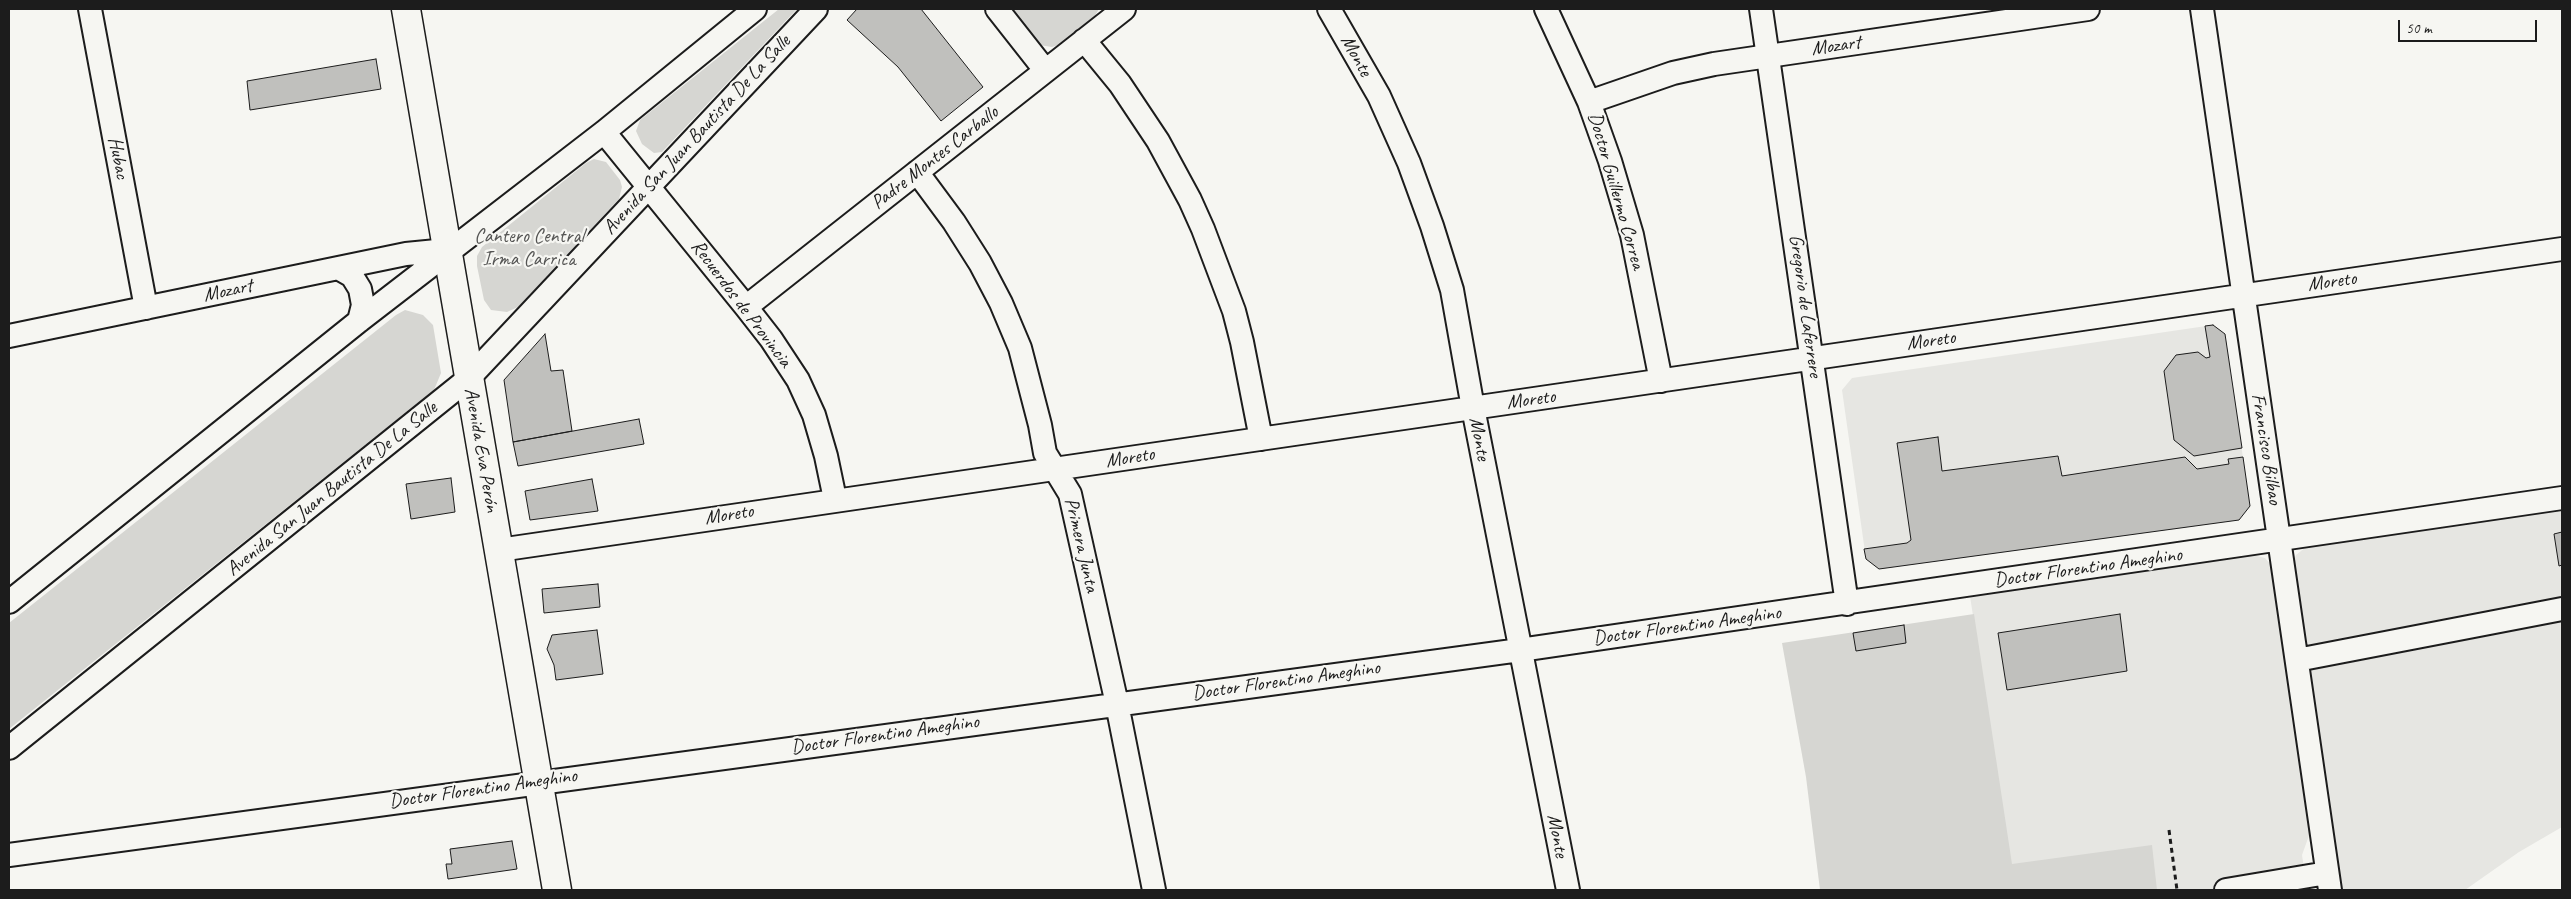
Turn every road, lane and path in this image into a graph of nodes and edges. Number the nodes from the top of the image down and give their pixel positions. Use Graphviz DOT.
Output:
graph roads {
  1 [pos="90,9"];
  2 [pos="406,9"];
  3 [pos="755,9"];
  4 [pos="816,9"];
  5 [pos="997,9"];
  6 [pos="1123,9"];
  7 [pos="1329,9"];
  8 [pos="1546,9"];
  9 [pos="1761,9"];
  10 [pos="2088,9"];
  11 [pos="2202,9"];
  12 [pos="1084,40"];
  13 [pos="1768,56"];
  14 [pos="1046,70"];
  15 [pos="1589,102"];
  16 [pos="604,132"];
  17 [pos="917,172"];
  18 [pos="648,186"];
  19 [pos="2562,249"];
  20 [pos="447,250"];
  21 [pos="338,268"];
  22 [pos="2243,296"];
  23 [pos="746,307"];
  24 [pos="146,308"];
  25 [pos="359,321"];
  26 [pos="9,336"];
  27 [pos="1812,359"];
  28 [pos="468,379"];
  29 [pos="1662,381"];
  30 [pos="1473,408"];
  31 [pos="1261,439"];
  32 [pos="1055,470"];
  33 [pos="2562,498"];
  34 [pos="835,499"];
  35 [pos="2280,539"];
  36 [pos="499,550"];
  37 [pos="9,602"];
  38 [pos="1847,604"];
  39 [pos="2562,609"];
  40 [pos="1520,650"];
  41 [pos="2297,660"];
  42 [pos="1117,704"];
  43 [pos="9,748"];
  44 [pos="538,782"];
  45 [pos="2169,830"];
  46 [pos="9,855"];
  47 [pos="2329,882"];
  48 [pos="557,890"];
  49 [pos="1154,890"];
  50 [pos="1568,890"];
  51 [pos="2177,890"];
  52 [pos="2226,890"];
  1 -- 24 [label="street, Hubac"];
  2 -- 20 [label="main road, Avenida Eva Perón"];
  3 -- 16 [label="street"];
  4 -- 18 [label="street, Avenida San Juan Bautista De La Salle"];
  5 -- 14 [label="street"];
  6 -- 12 [label="street, Padre Montes Carballo"];
  7 -- 30 [label="street, Monte"];
  8 -- 15 [label="street, Doctor Guillermo Correa"];
  9 -- 13 [label="street, Gregorio de Laferrere"];
  10 -- 13 [label="street, Mozart"];
  11 -- 22 [label="street, Francisco Bilbao"];
  12 -- 14 [label="street, Padre Montes Carballo"];
  12 -- 31 [label="street"];
  13 -- 15 [label="street, Mozart"];
  13 -- 27 [label="street, Gregorio de Laferrere"];
  14 -- 17 [label="street, Padre Montes Carballo"];
  15 -- 29 [label="street, Doctor Guillermo Correa"];
  16 -- 18 [label="street, Recuerdos de Provincia"];
  16 -- 20 [label="street"];
  17 -- 23 [label="street, Padre Montes Carballo"];
  17 -- 32 [label="street, Primera Junta"];
  18 -- 23 [label="street, Recuerdos de Provincia"];
  18 -- 28 [label="street, Avenida San Juan Bautista De La Salle"];
  19 -- 22 [label="street, Moreto"];
  20 -- 21 [label="street, Mozart"];
  20 -- 25 [label="street"];
  20 -- 28 [label="main road, Avenida Eva Perón"];
  21 -- 24 [label="street, Mozart"];
  21 -- 25 [label="street"];
  22 -- 27 [label="street, Moreto"];
  22 -- 35 [label="street, Francisco Bilbao"];
  23 -- 34 [label="street, Recuerdos de Provincia"];
  24 -- 26 [label="street, Mozart"];
  25 -- 37 [label="street"];
  27 -- 29 [label="street, Moreto"];
  27 -- 38 [label="street, Gregorio de Laferrere"];
  28 -- 36 [label="main road, Avenida Eva Perón"];
  28 -- 43 [label="street, Avenida San Juan Bautista De La Salle"];
  29 -- 30 [label="street, Moreto"];
  30 -- 31 [label="street, Moreto"];
  30 -- 40 [label="street, Monte"];
  31 -- 32 [label="street, Moreto"];
  32 -- 34 [label="street, Moreto"];
  32 -- 42 [label="street, Primera Junta"];
  33 -- 35 [label="street, Doctor Florentino Ameghino"];
  34 -- 36 [label="street, Moreto"];
  35 -- 38 [label="street, Doctor Florentino Ameghino"];
  35 -- 41 [label="street, Francisco Bilbao"];
  36 -- 44 [label="main road, Avenida Eva Perón"];
  38 -- 40 [label="street, Doctor Florentino Ameghino"];
  39 -- 41 [label="street"];
  40 -- 42 [label="street, Doctor Florentino Ameghino"];
  40 -- 50 [label="street, Monte"];
  41 -- 47 [label="street, Francisco Bilbao"];
  42 -- 44 [label="street, Doctor Florentino Ameghino"];
  42 -- 49 [label="street, Primera Junta"];
  44 -- 46 [label="street, Doctor Florentino Ameghino"];
  44 -- 48 [label="main road, Avenida Eva Perón"];
  45 -- 51 [label="path"];
  47 -- 52 [label="street"];
}
